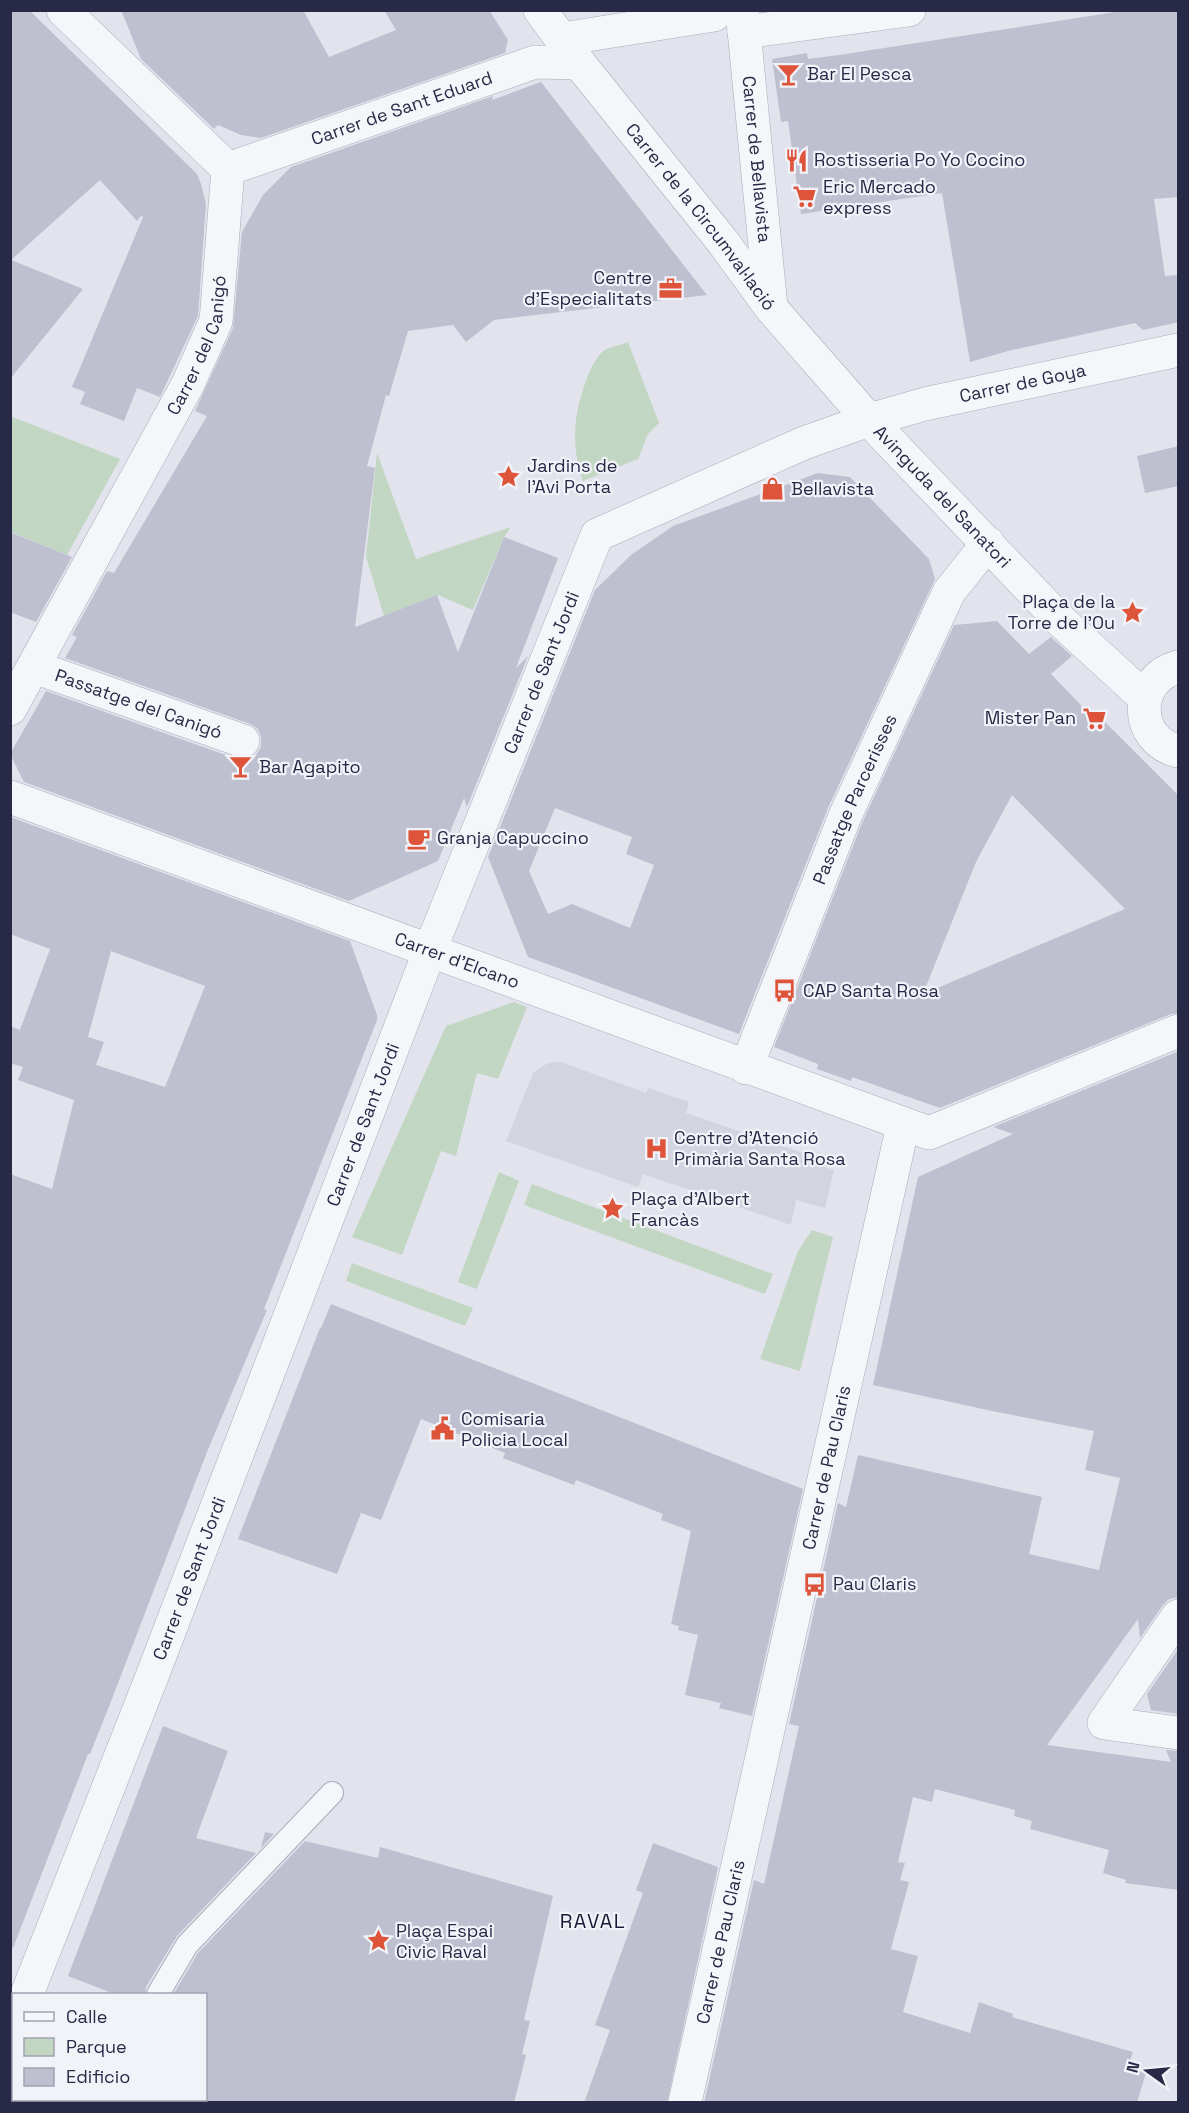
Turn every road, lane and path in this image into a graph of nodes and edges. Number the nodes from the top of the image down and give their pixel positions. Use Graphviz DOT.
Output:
graph roads {
  1 [pos="63,10"];
  2 [pos="540,10"];
  3 [pos="909,10"];
  4 [pos="733,19"];
  5 [pos="570,51"];
  6 [pos="228,169"];
  7 [pos="771,308"];
  8 [pos="1179,350"];
  9 [pos="869,420"];
  10 [pos="987,543"];
  11 [pos="34,667"];
  12 [pos="1179,667"];
  13 [pos="1145,698"];
  14 [pos="10,709"];
  15 [pos="243,741"];
  16 [pos="1179,751"];
  17 [pos="10,797"];
  18 [pos="430,950"];
  19 [pos="1179,1031"];
  20 [pos="746,1068"];
  21 [pos="903,1125"];
  22 [pos="1179,1616"];
  23 [pos="1179,1733"];
  24 [pos="332,1793"];
  25 [pos="212,1933"];
  26 [pos="187,1945"];
  27 [pos="32,1993"];
  28 [pos="159,1993"];
  29 [pos="685,2103"];
  1 -- 6 [label="street"];
  2 -- 5 [label="street, Carrer de la Circumval·lació"];
  3 -- 4 [label="street, Carrer de Sant Eduard"];
  4 -- 5 [label="street, Carrer de Sant Eduard"];
  4 -- 7 [label="street, Carrer de Bellavista"];
  5 -- 6 [label="street, Carrer de Sant Eduard"];
  5 -- 7 [label="street, Carrer de la Circumval·lació"];
  6 -- 11 [label="street, Carrer del Canigó"];
  7 -- 9 [label="street, Carrer de la Circumval·lació"];
  8 -- 9 [label="street, Carrer de Goya"];
  9 -- 10 [label="street, Avinguda del Sanatori"];
  9 -- 18 [label="street, Carrer de Sant Jordi"];
  10 -- 13 [label="street, Avinguda del Sanatori"];
  10 -- 20 [label="street, Passatge Parcerisses"];
  11 -- 14 [label="street, Carrer del Canigó"];
  11 -- 15 [label="street, Passatge del Canigó"];
  12 -- 13 [label="street"];
  13 -- 16 [label="street"];
  17 -- 18 [label="street, Carrer d'Elcano"];
  18 -- 20 [label="street, Carrer d'Elcano"];
  18 -- 27 [label="street, Carrer de Sant Jordi"];
  19 -- 21 [label="street"];
  20 -- 21 [label="street, Carrer d'Elcano"];
  21 -- 29 [label="street, Carrer de Pau Claris"];
  22 -- 23 [label="street"];
  24 -- 26 [label="lane"];
  25 -- 26 [label="lane"];
  26 -- 28 [label="lane"];
}
